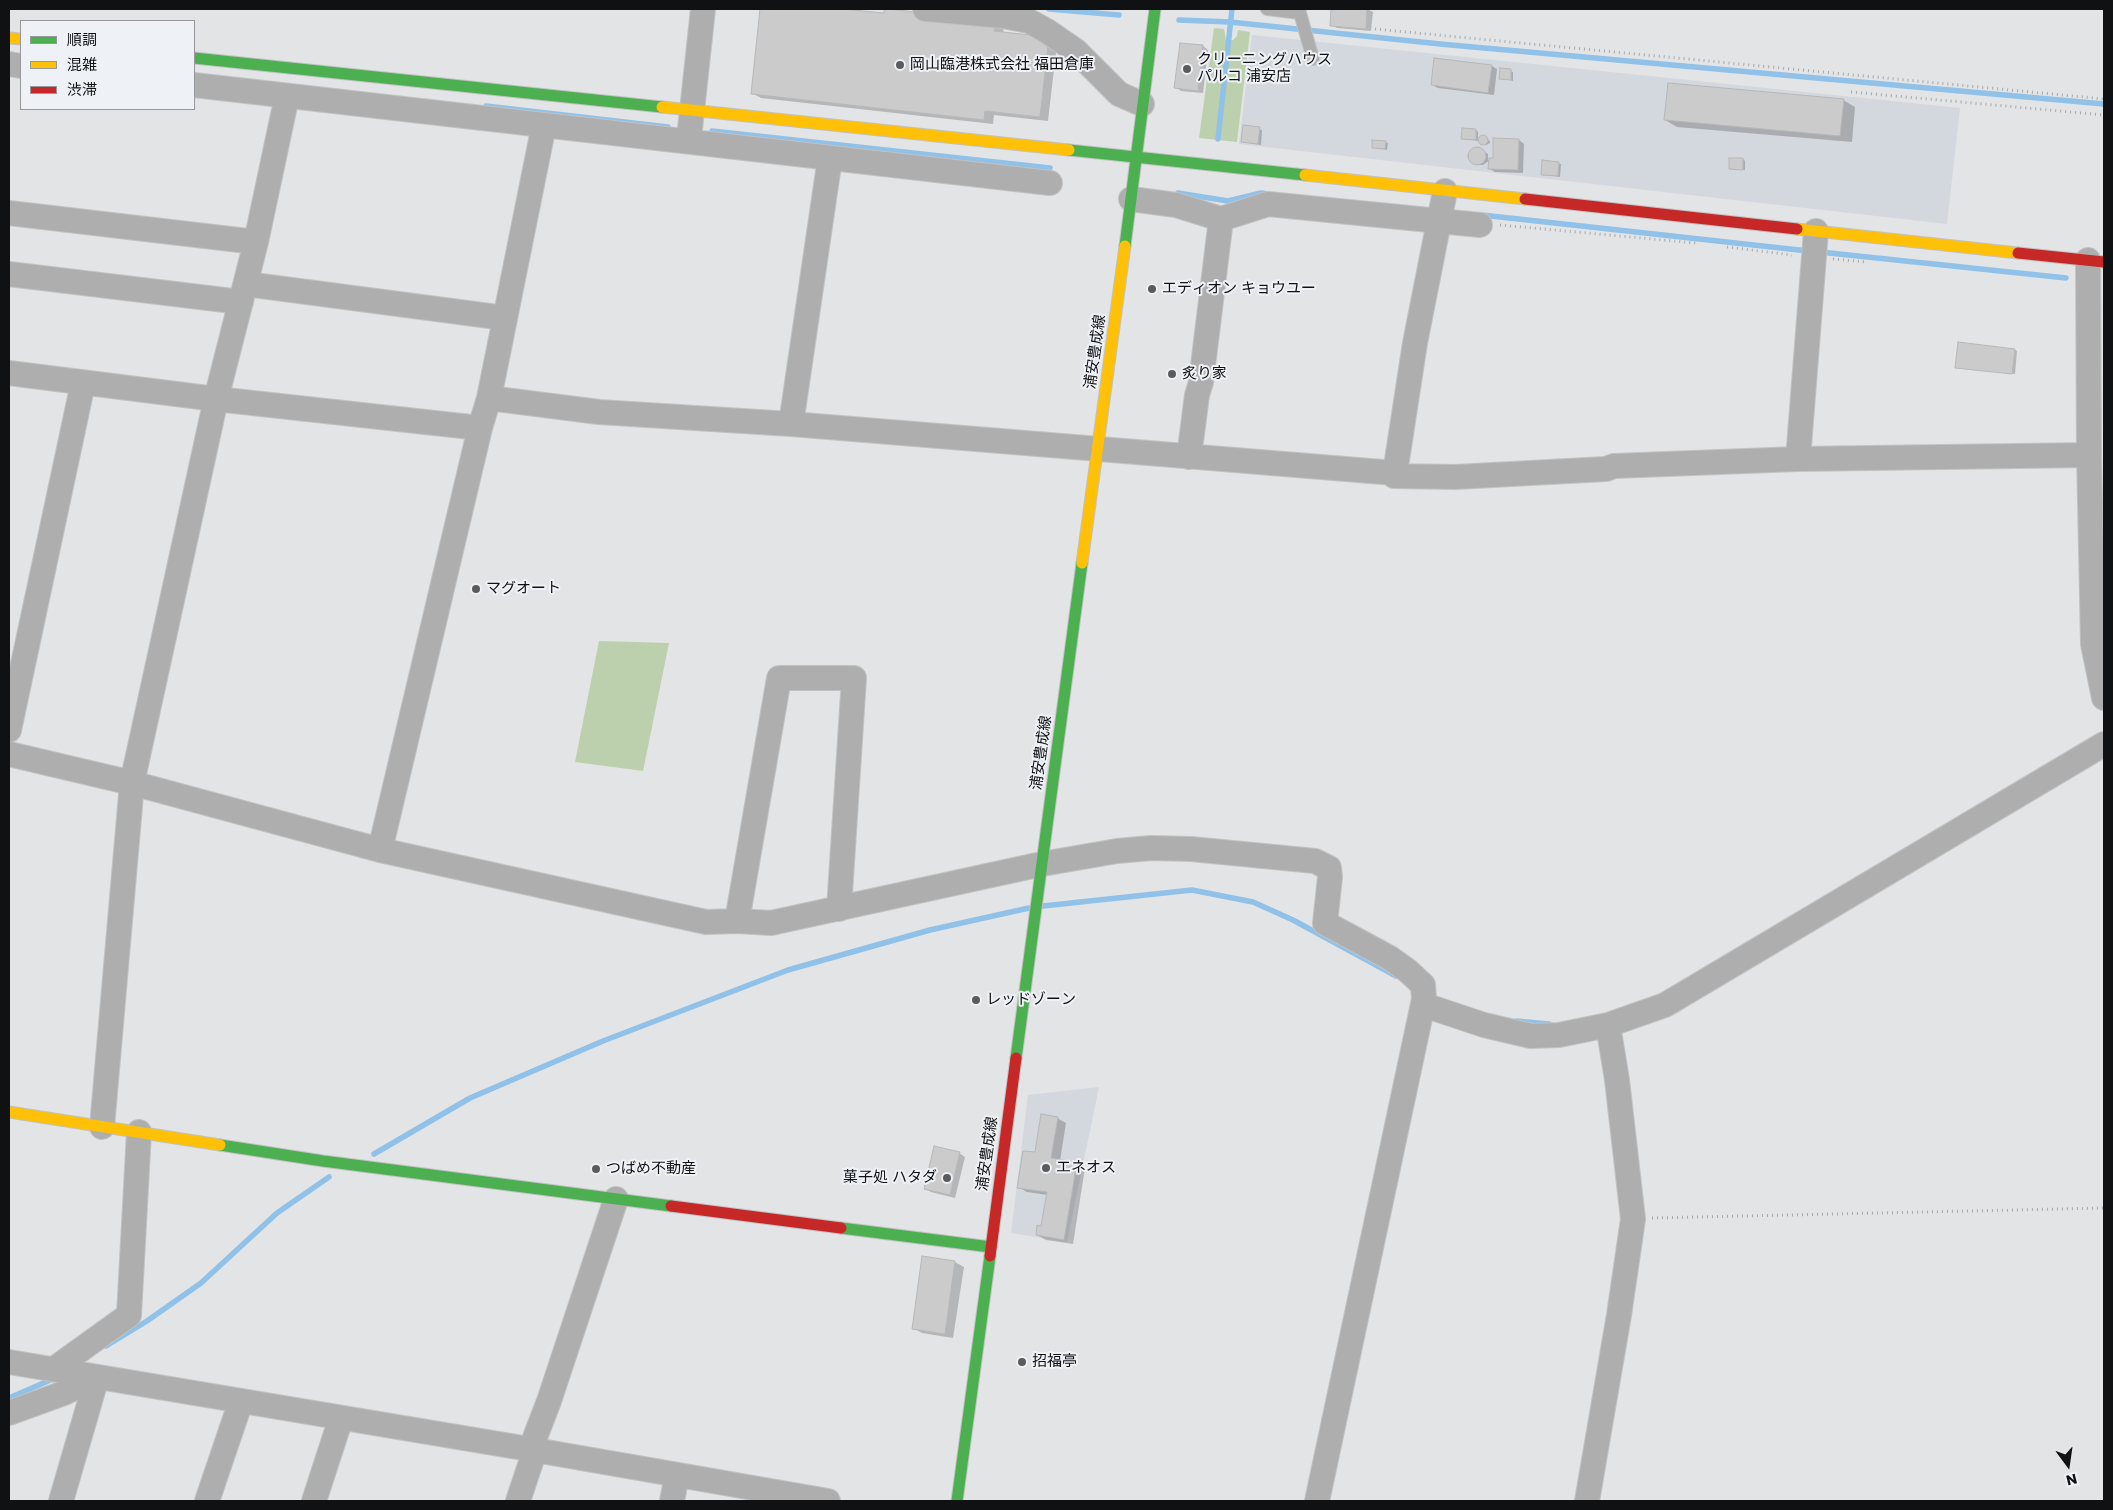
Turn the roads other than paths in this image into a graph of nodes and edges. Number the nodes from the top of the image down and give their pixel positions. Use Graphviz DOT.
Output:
graph roads {
  1 [pos="703,9"];
  2 [pos="925,9"];
  3 [pos="1155,9"];
  4 [pos="1267,9"];
  5 [pos="195,58"];
  6 [pos="1313,59"];
  7 [pos="195,85"];
  8 [pos="287,96"];
  9 [pos="1142,104"];
  10 [pos="692,111"];
  11 [pos="544,125"];
  12 [pos="688,141"];
  13 [pos="1136,156"];
  14 [pos="830,158"];
  15 [pos="1050,183"];
  16 [pos="1445,190"];
  17 [pos="1131,199"];
  18 [pos="9,213"];
  19 [pos="1221,219"];
  20 [pos="1439,222"];
  21 [pos="1480,225"];
  22 [pos="256,242"];
  23 [pos="1815,244"];
  24 [pos="2096,261"];
  25 [pos="9,274"];
  26 [pos="243,293"];
  27 [pos="505,318"];
  28 [pos="9,374"];
  29 [pos="83,383"];
  30 [pos="490,398"];
  31 [pos="216,399"];
  32 [pos="791,424"];
  33 [pos="480,428"];
  34 [pos="1098,449"];
  35 [pos="2089,455"];
  36 [pos="1190,457"];
  37 [pos="1798,459"];
  38 [pos="1395,473"];
  39 [pos="2104,698"];
  40 [pos="9,730"];
  41 [pos="2104,744"];
  42 [pos="9,754"];
  43 [pos="132,783"];
  44 [pos="380,850"];
  45 [pos="1042,864"];
  46 [pos="839,909"];
  47 [pos="737,920"];
  48 [pos="1424,997"];
  49 [pos="1608,1025"];
  50 [pos="9,1112"];
  51 [pos="102,1127"];
  52 [pos="139,1132"];
  53 [pos="616,1199"];
  54 [pos="991,1248"];
  55 [pos="9,1362"];
  56 [pos="54,1369"];
  57 [pos="97,1377"];
  58 [pos="240,1401"];
  59 [pos="9,1413"];
  60 [pos="341,1418"];
  61 [pos="534,1450"];
  62 [pos="677,1475"];
  63 [pos="61,1501"];
  64 [pos="207,1501"];
  65 [pos="314,1501"];
  66 [pos="518,1501"];
  67 [pos="672,1501"];
  68 [pos="828,1501"];
  69 [pos="957,1501"];
  70 [pos="1317,1501"];
  71 [pos="1587,1501"];
  1 -- 10 [label="street"];
  2 -- 9 [label="street"];
  3 -- 9 [label="street, 浦安豊成線"];
  4 -- 6 [label="lane"];
  5 -- 10 [label="street"];
  7 -- 8 [label="street"];
  8 -- 11 [label="street"];
  8 -- 22 [label="street"];
  9 -- 13 [label="street, 浦安豊成線"];
  10 -- 12 [label="street"];
  10 -- 13 [label="street"];
  11 -- 12 [label="street"];
  11 -- 27 [label="street"];
  12 -- 14 [label="street"];
  13 -- 16 [label="street"];
  13 -- 17 [label="street, 浦安豊成線"];
  14 -- 15 [label="street"];
  14 -- 32 [label="street"];
  16 -- 20 [label="street"];
  16 -- 23 [label="street"];
  17 -- 19 [label="street"];
  17 -- 34 [label="street, 浦安豊成線"];
  18 -- 22 [label="street"];
  19 -- 20 [label="street"];
  19 -- 36 [label="street"];
  20 -- 21 [label="street"];
  20 -- 38 [label="street"];
  22 -- 26 [label="street"];
  23 -- 24 [label="street"];
  23 -- 37 [label="street"];
  24 -- 35 [label="street"];
  25 -- 26 [label="street"];
  26 -- 27 [label="street"];
  26 -- 31 [label="street"];
  27 -- 30 [label="street"];
  28 -- 29 [label="street"];
  29 -- 31 [label="street"];
  29 -- 40 [label="street"];
  30 -- 32 [label="street"];
  30 -- 33 [label="street"];
  31 -- 33 [label="street"];
  31 -- 43 [label="street"];
  32 -- 34 [label="street"];
  33 -- 44 [label="street"];
  34 -- 36 [label="street"];
  34 -- 45 [label="street, 浦安豊成線"];
  35 -- 37 [label="street"];
  35 -- 39 [label="street"];
  36 -- 38 [label="street"];
  37 -- 38 [label="street"];
  41 -- 49 [label="street"];
  42 -- 43 [label="street"];
  43 -- 44 [label="street"];
  43 -- 51 [label="street"];
  44 -- 47 [label="street"];
  45 -- 46 [label="street"];
  45 -- 48 [label="street"];
  45 -- 54 [label="street, 浦安豊成線"];
  46 -- 47 [label="street"];
  46 -- 47 [label="street"];
  48 -- 49 [label="street"];
  48 -- 70 [label="street"];
  49 -- 71 [label="street"];
  50 -- 51 [label="street"];
  51 -- 52 [label="street"];
  52 -- 53 [label="street"];
  52 -- 56 [label="street"];
  53 -- 54 [label="street"];
  53 -- 61 [label="street"];
  54 -- 69 [label="street, 浦安豊成線"];
  55 -- 56 [label="street"];
  56 -- 57 [label="street"];
  57 -- 58 [label="street"];
  57 -- 59 [label="street"];
  57 -- 63 [label="street"];
  58 -- 60 [label="street"];
  58 -- 64 [label="street"];
  60 -- 61 [label="street"];
  60 -- 65 [label="street"];
  61 -- 62 [label="street"];
  61 -- 66 [label="street"];
  62 -- 67 [label="street"];
  62 -- 68 [label="street"];
}
